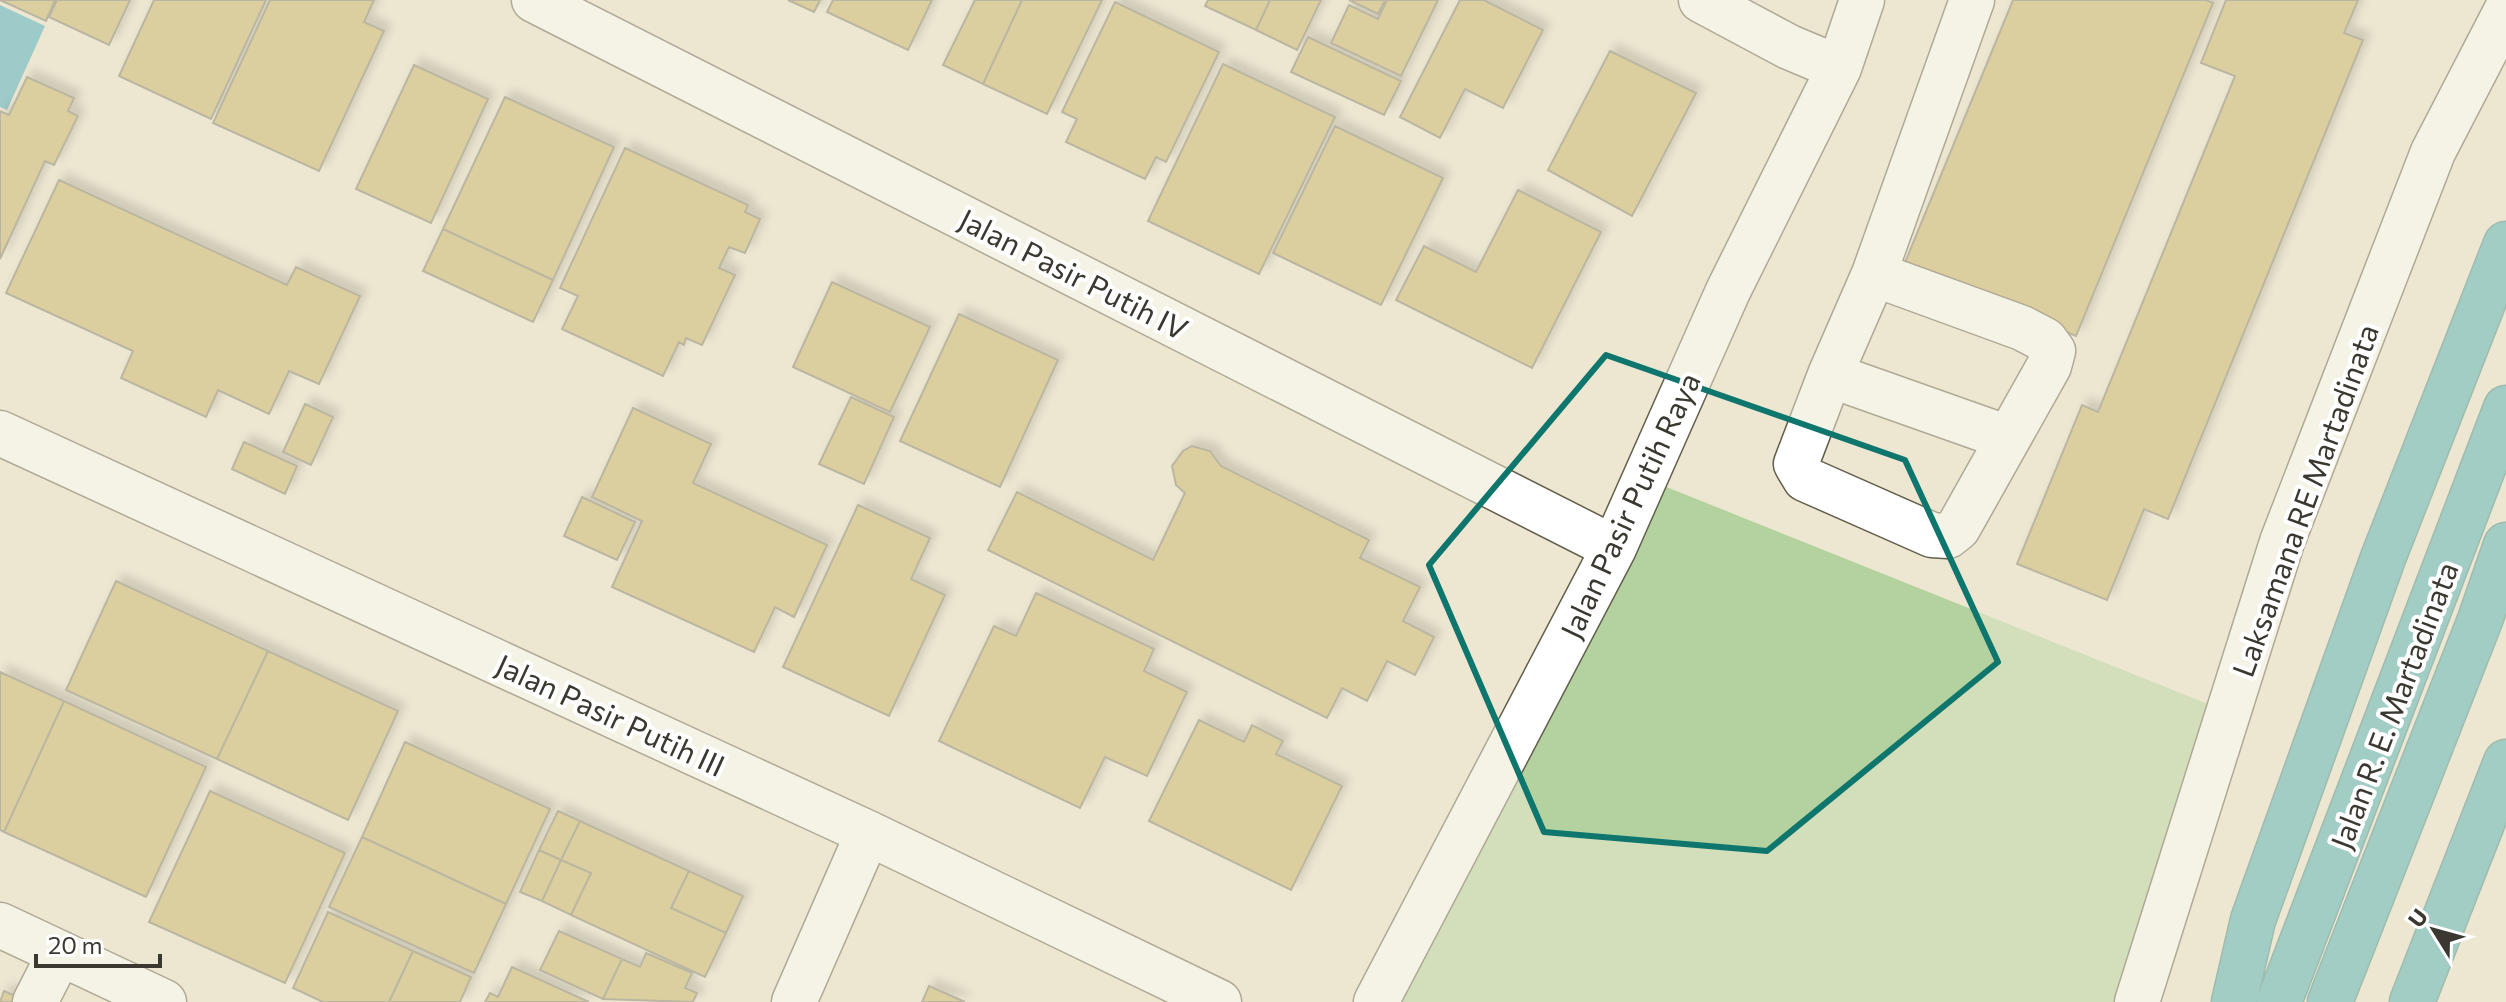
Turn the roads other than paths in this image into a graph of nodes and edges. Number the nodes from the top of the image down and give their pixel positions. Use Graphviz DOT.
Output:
graph roads {
  1 [pos="534,0"];
  2 [pos="1701,0"];
  3 [pos="1862,0"];
  4 [pos="1972,0"];
  5 [pos="2506,11"];
  6 [pos="1839,68"];
  7 [pos="2506,244"];
  8 [pos="1874,274"];
  9 [pos="1830,375"];
  10 [pos="2506,408"];
  11 [pos="0,433"];
  12 [pos="2008,438"];
  13 [pos="2506,545"];
  14 [pos="1614,548"];
  15 [pos="2506,762"];
  16 [pos="868,833"];
  17 [pos="0,925"];
  18 [pos="60,953"];
  19 [pos="35,1002"];
  20 [pos="164,1002"];
  21 [pos="794,1002"];
  22 [pos="1219,1002"];
  23 [pos="1376,1002"];
  24 [pos="2137,1002"];
  25 [pos="2234,1002"];
  26 [pos="2279,1002"];
  27 [pos="2330,1002"];
  28 [pos="2412,1002"];
  1 -- 14 [label="street, Jalan Pasir Putih IV"];
  2 -- 6 [label="street"];
  3 -- 6 [label="street, Jalan Pasir Putih Raya"];
  4 -- 8 [label="street"];
  5 -- 24 [label="street, Laksamana RE Martadinata"];
  6 -- 14 [label="street, Jalan Pasir Putih Raya"];
  7 -- 25 [label="highway"];
  8 -- 9 [label="street"];
  8 -- 12 [label="street"];
  9 -- 12 [label="street"];
  9 -- 12 [label="street"];
  10 -- 26 [label="highway, Jalan R. E. Martadinata"];
  11 -- 16 [label="street, Jalan Pasir Putih III"];
  13 -- 27 [label="highway"];
  14 -- 23 [label="street, Jalan Pasir Putih Raya"];
  15 -- 28 [label="highway"];
  16 -- 21 [label="street"];
  16 -- 22 [label="street, Jalan Pasir Putih III"];
  17 -- 18 [label="street"];
  18 -- 19 [label="street"];
  18 -- 20 [label="street"];
}
